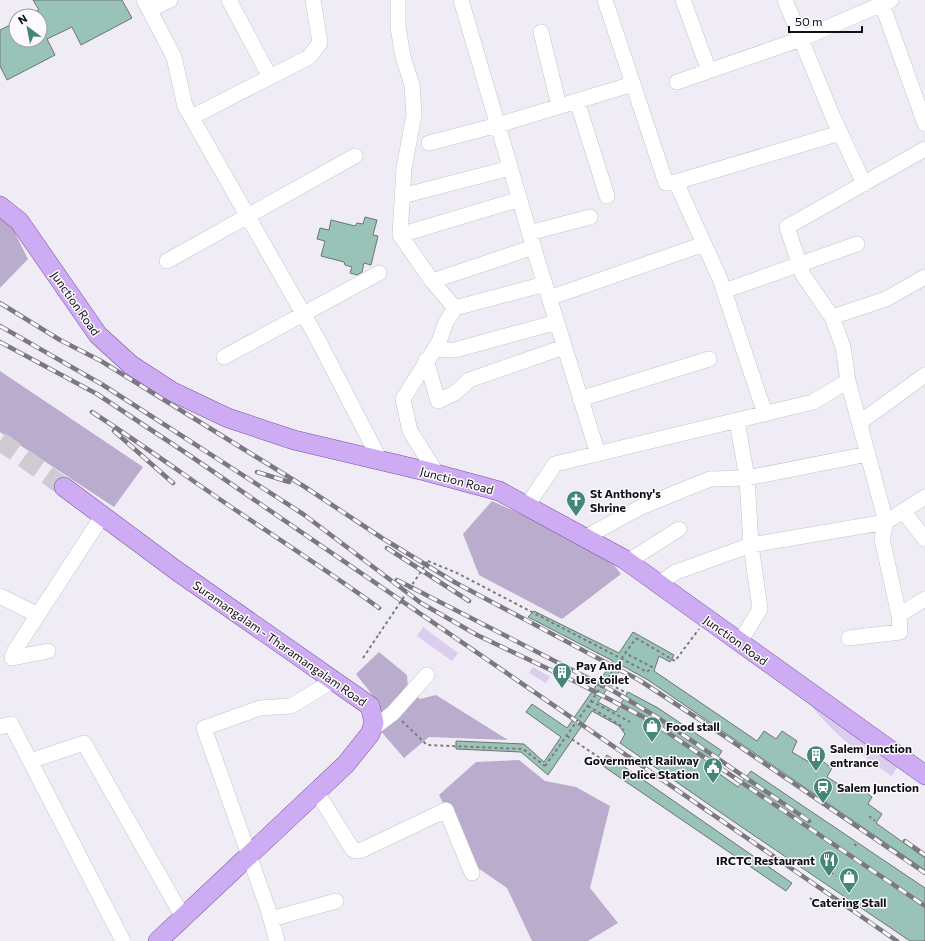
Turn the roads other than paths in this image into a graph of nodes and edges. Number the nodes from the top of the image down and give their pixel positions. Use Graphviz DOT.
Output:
graph roads {
  1 [pos="170,0"];
  2 [pos="229,0"];
  3 [pos="313,0"];
  4 [pos="398,0"];
  5 [pos="461,0"];
  6 [pos="605,0"];
  7 [pos="683,0"];
  8 [pos="785,0"];
  9 [pos="886,2"];
  10 [pos="147,5"];
  11 [pos="541,32"];
  12 [pos="801,39"];
  13 [pos="710,71"];
  14 [pos="270,77"];
  15 [pos="677,82"];
  16 [pos="633,84"];
  17 [pos="577,101"];
  18 [pos="560,106"];
  19 [pos="192,117"];
  20 [pos="925,124"];
  21 [pos="498,125"];
  22 [pos="840,133"];
  23 [pos="429,142"];
  24 [pos="925,149"];
  25 [pos="355,156"];
  26 [pos="510,168"];
  27 [pos="676,182"];
  28 [pos="864,184"];
  29 [pos="402,196"];
  30 [pos="607,196"];
  31 [pos="520,199"];
  32 [pos="0,206"];
  33 [pos="247,215"];
  34 [pos="590,217"];
  35 [pos="400,235"];
  36 [pos="532,240"];
  37 [pos="704,244"];
  38 [pos="857,244"];
  39 [pos="168,261"];
  40 [pos="799,265"];
  41 [pos="379,273"];
  42 [pos="925,277"];
  43 [pos="432,281"];
  44 [pos="547,291"];
  45 [pos="724,291"];
  46 [pos="455,308"];
  47 [pos="304,315"];
  48 [pos="832,317"];
  49 [pos="557,322"];
  50 [pos="564,347"];
  51 [pos="430,355"];
  52 [pos="224,357"];
  53 [pos="710,359"];
  54 [pos="925,375"];
  55 [pos="848,381"];
  56 [pos="580,398"];
  57 [pos="765,414"];
  58 [pos="737,421"];
  59 [pos="859,423"];
  60 [pos="598,454"];
  61 [pos="868,454"];
  62 [pos="380,460"];
  63 [pos="437,474"];
  64 [pos="747,478"];
  65 [pos="64,487"];
  66 [pos="925,497"];
  67 [pos="527,506"];
  68 [pos="904,511"];
  69 [pos="103,514"];
  70 [pos="886,522"];
  71 [pos="679,529"];
  72 [pos="584,538"];
  73 [pos="925,539"];
  74 [pos="751,545"];
  75 [pos="627,562"];
  76 [pos="658,584"];
  77 [pos="0,596"];
  78 [pos="925,599"];
  79 [pos="38,615"];
  80 [pos="899,615"];
  81 [pos="849,638"];
  82 [pos="740,642"];
  83 [pos="15,650"];
  84 [pos="0,651"];
  85 [pos="48,651"];
  86 [pos="427,674"];
  87 [pos="334,680"];
  88 [pos="0,727"];
  89 [pos="372,729"];
  90 [pos="30,761"];
  91 [pos="925,775"];
  92 [pos="316,791"];
  93 [pos="249,855"];
  94 [pos="472,873"];
  95 [pos="336,901"];
  96 [pos="183,917"];
  97 [pos="271,919"];
  98 [pos="123,941"];
  99 [pos="158,941"];
  100 [pos="277,941"];
  1 -- 10 [label="street"];
  2 -- 14 [label="street"];
  3 -- 14 [label="street"];
  4 -- 29 [label="street"];
  5 -- 21 [label="street"];
  6 -- 16 [label="street"];
  7 -- 13 [label="street"];
  8 -- 12 [label="street"];
  9 -- 12 [label="street"];
  9 -- 20 [label="street"];
  10 -- 19 [label="street"];
  11 -- 18 [label="street"];
  12 -- 13 [label="street"];
  12 -- 22 [label="street"];
  13 -- 15 [label="street"];
  14 -- 19 [label="street"];
  16 -- 17 [label="street"];
  16 -- 27 [label="street"];
  17 -- 18 [label="street"];
  17 -- 30 [label="street"];
  18 -- 21 [label="street"];
  19 -- 33 [label="street"];
  21 -- 23 [label="street"];
  21 -- 26 [label="street"];
  22 -- 27 [label="street"];
  22 -- 28 [label="street"];
  24 -- 28 [label="street"];
  25 -- 33 [label="street"];
  26 -- 29 [label="street"];
  26 -- 31 [label="street"];
  27 -- 37 [label="street"];
  28 -- 40 [label="street"];
  29 -- 35 [label="street"];
  31 -- 35 [label="street"];
  31 -- 36 [label="street"];
  32 -- 62 [label="main road, Junction Road"];
  33 -- 39 [label="street"];
  33 -- 47 [label="street"];
  34 -- 36 [label="street"];
  35 -- 43 [label="street"];
  36 -- 43 [label="street"];
  36 -- 44 [label="street"];
  37 -- 44 [label="street"];
  37 -- 45 [label="street"];
  38 -- 40 [label="street"];
  40 -- 45 [label="street"];
  40 -- 48 [label="street"];
  41 -- 47 [label="street"];
  42 -- 48 [label="street"];
  43 -- 46 [label="street"];
  44 -- 46 [label="street"];
  44 -- 49 [label="street"];
  45 -- 57 [label="street"];
  46 -- 51 [label="street"];
  47 -- 52 [label="street"];
  47 -- 62 [label="street"];
  48 -- 55 [label="street"];
  49 -- 50 [label="street"];
  49 -- 51 [label="street"];
  50 -- 51 [label="street"];
  50 -- 56 [label="street"];
  51 -- 63 [label="street"];
  53 -- 56 [label="street"];
  54 -- 59 [label="street"];
  55 -- 57 [label="street"];
  55 -- 59 [label="street"];
  56 -- 60 [label="street"];
  57 -- 58 [label="street"];
  58 -- 60 [label="street"];
  58 -- 64 [label="street"];
  59 -- 61 [label="street"];
  60 -- 67 [label="street"];
  61 -- 64 [label="street"];
  61 -- 70 [label="street"];
  62 -- 63 [label="main road, Junction Road"];
  63 -- 67 [label="main road, Junction Road"];
  64 -- 72 [label="street"];
  64 -- 74 [label="street"];
  65 -- 69 [label="main road, Suramangalam - Tharamangalam Road"];
  66 -- 68 [label="street"];
  67 -- 72 [label="main road, Junction Road"];
  68 -- 70 [label="street"];
  68 -- 73 [label="street"];
  69 -- 79 [label="street"];
  69 -- 87 [label="main road, Suramangalam - Tharamangalam Road"];
  70 -- 74 [label="street"];
  70 -- 80 [label="street"];
  71 -- 75 [label="street"];
  72 -- 75 [label="main road, Junction Road"];
  74 -- 76 [label="street"];
  74 -- 82 [label="street"];
  75 -- 76 [label="main road, Junction Road"];
  76 -- 82 [label="main road, Junction Road"];
  77 -- 79 [label="street"];
  78 -- 80 [label="street"];
  79 -- 83 [label="street"];
  80 -- 81 [label="street"];
  82 -- 91 [label="main road, Junction Road"];
  83 -- 84 [label="street"];
  83 -- 85 [label="street"];
  86 -- 89 [label="street"];
  87 -- 89 [label="main road, Suramangalam - Tharamangalam Road"];
  87 -- 93 [label="street"];
  88 -- 90 [label="street"];
  89 -- 92 [label="main road"];
  90 -- 96 [label="street"];
  90 -- 98 [label="street"];
  92 -- 93 [label="main road"];
  92 -- 94 [label="street"];
  93 -- 96 [label="main road"];
  93 -- 97 [label="street"];
  95 -- 97 [label="street"];
  96 -- 99 [label="main road"];
  97 -- 100 [label="street"];
}
